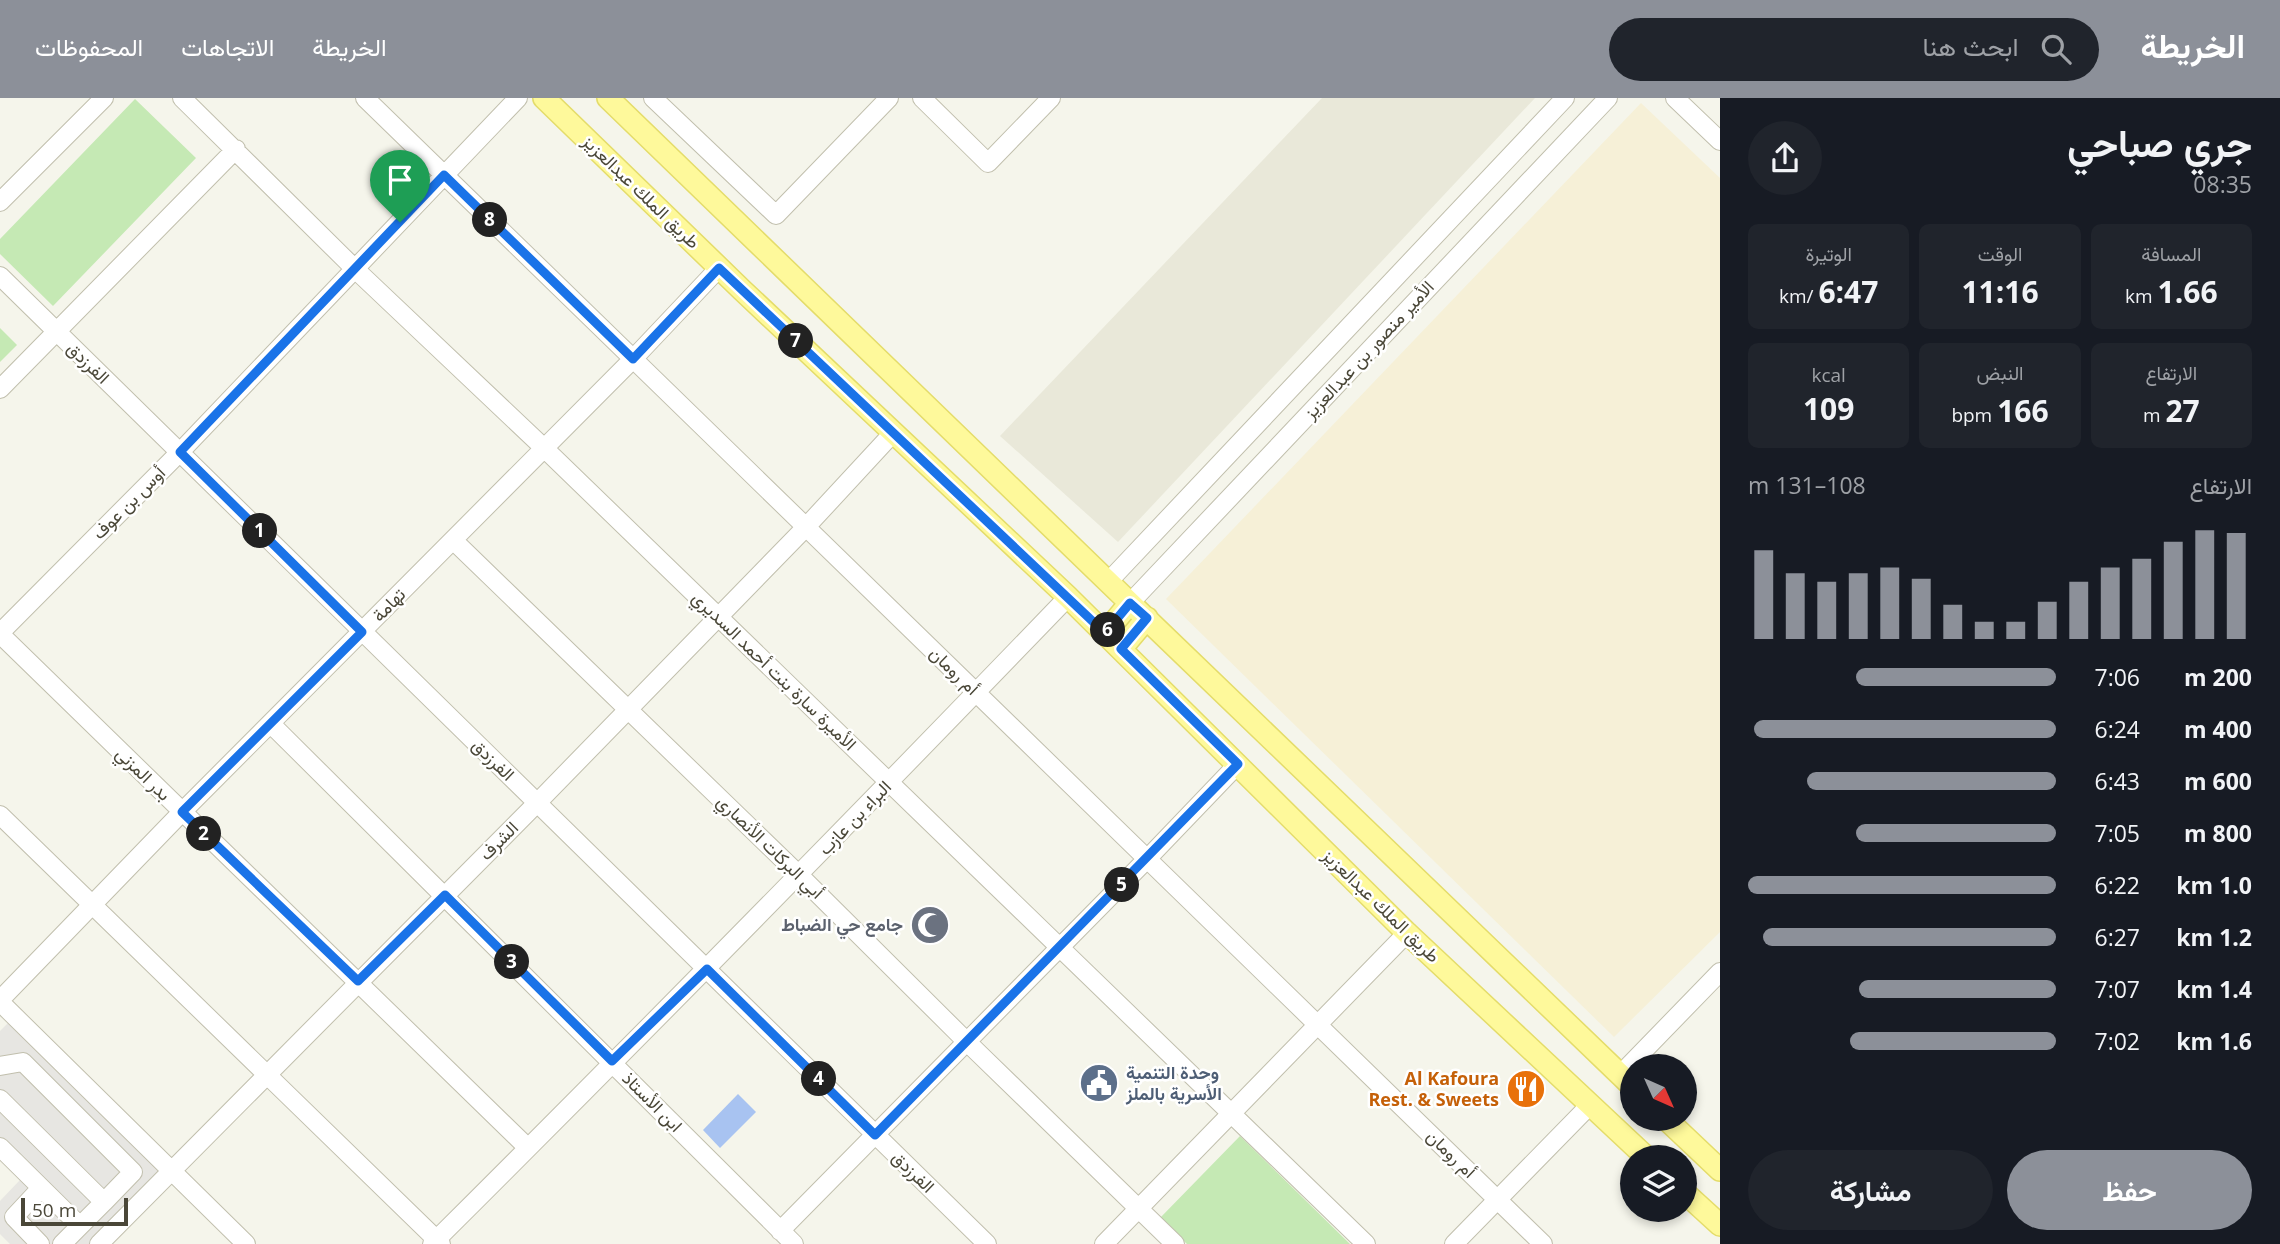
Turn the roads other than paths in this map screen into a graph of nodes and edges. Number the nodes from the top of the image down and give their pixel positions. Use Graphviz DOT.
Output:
graph roads {
  1 [pos="104,98"];
  2 [pos="183,98"];
  3 [pos="365,98"];
  4 [pos="518,98"];
  5 [pos="544,98"];
  6 [pos="608,98"];
  7 [pos="653,98"];
  8 [pos="890,98"];
  9 [pos="922,98"];
  10 [pos="1051,98"];
  11 [pos="1565,98"];
  12 [pos="1608,98"];
  13 [pos="1675,98"];
  14 [pos="1720,141"];
  15 [pos="236,149"];
  16 [pos="444,175"];
  17 [pos="0,202"];
  18 [pos="1429,242"];
  19 [pos="1451,265"];
  20 [pos="719,268"];
  21 [pos="355,269"];
  22 [pos="0,276"];
  23 [pos="56,332"];
  24 [pos="633,359"];
  25 [pos="1304,374"];
  26 [pos="0,389"];
  27 [pos="1327,395"];
  28 [pos="893,433"];
  29 [pos="544,448"];
  30 [pos="180,452"];
  31 [pos="806,527"];
  32 [pos="453,540"];
  33 [pos="1108,582"];
  34 [pos="1068,597"];
  35 [pos="1130,603"];
  36 [pos="718,617"];
  37 [pos="1147,618"];
  38 [pos="362,632"];
  39 [pos="0,633"];
  40 [pos="1105,633"];
  41 [pos="1121,649"];
  42 [pos="976,693"];
  43 [pos="628,709"];
  44 [pos="271,724"];
  45 [pos="1238,764"];
  46 [pos="889,782"];
  47 [pos="537,803"];
  48 [pos="182,812"];
  49 [pos="0,816"];
  50 [pos="1147,859"];
  51 [pos="800,875"];
  52 [pos="445,895"];
  53 [pos="91,904"];
  54 [pos="1407,933"];
  55 [pos="1059,947"];
  56 [pos="707,969"];
  57 [pos="1720,972"];
  58 [pos="358,981"];
  59 [pos="2,1007"];
  60 [pos="1318,1024"];
  61 [pos="966,1041"];
  62 [pos="1649,1054"];
  63 [pos="612,1061"];
  64 [pos="0,1066"];
  65 [pos="266,1074"];
  66 [pos="1620,1075"];
  67 [pos="0,1099"];
  68 [pos="1590,1105"];
  69 [pos="1231,1114"];
  70 [pos="1679,1131"];
  71 [pos="875,1135"];
  72 [pos="1633,1145"];
  73 [pos="0,1147"];
  74 [pos="527,1147"];
  75 [pos="1720,1170"];
  76 [pos="170,1171"];
  77 [pos="41,1188"];
  78 [pos="1498,1201"];
  79 [pos="104,1202"];
  80 [pos="1697,1204"];
  81 [pos="1139,1209"];
  82 [pos="1720,1225"];
  83 [pos="80,1226"];
  84 [pos="780,1231"];
  85 [pos="436,1243"];
  86 [pos="40,1244"];
  87 [pos="62,1244"];
  88 [pos="99,1244"];
  89 [pos="246,1244"];
  90 [pos="794,1244"];
  91 [pos="987,1244"];
  92 [pos="1104,1244"];
  93 [pos="1175,1244"];
  94 [pos="1366,1244"];
  95 [pos="1454,1244"];
  96 [pos="1543,1244"];
  1 -- 17 [label="street"];
  2 -- 15 [label="street, الأميرة سارة بنت أحمد السديري"];
  3 -- 16 [label="street, أم رومان"];
  4 -- 16 [label="street, أوس بن عوف"];
  5 -- 20 [label="main road, طريق الملك عبدالعزيز"];
  6 -- 33 [label="main road"];
  7 -- 8 [label="street"];
  9 -- 10 [label="street"];
  11 -- 18 [label="street, الأمير منصور بن عبدالعزيز"];
  12 -- 19 [label="street, الأمير منصور بن عبدالعزيز"];
  13 -- 14 [label="street"];
  15 -- 21 [label="street, الأميرة سارة بنت أحمد السديري"];
  15 -- 23 [label="street"];
  16 -- 21 [label="street, أوس بن عوف"];
  16 -- 24 [label="street, أم رومان"];
  18 -- 19 [label="street"];
  18 -- 25 [label="street, الأمير منصور بن عبدالعزيز"];
  19 -- 27 [label="street, الأمير منصور بن عبدالعزيز"];
  20 -- 24 [label="street, تهامة"];
  20 -- 28 [label="main road, طريق الملك عبدالعزيز"];
  21 -- 29 [label="street, الأميرة سارة بنت أحمد السديري"];
  21 -- 30 [label="street, أوس بن عوف"];
  22 -- 23 [label="street, الفرزدق"];
  23 -- 26 [label="street"];
  23 -- 30 [label="street, الفرزدق"];
  24 -- 29 [label="street, تهامة"];
  24 -- 31 [label="street, أم رومان"];
  25 -- 27 [label="street"];
  25 -- 33 [label="street, الأمير منصور بن عبدالعزيز"];
  27 -- 35 [label="street, الأمير منصور بن عبدالعزيز"];
  28 -- 31 [label="street, الشرف"];
  28 -- 34 [label="main road, طريق الملك عبدالعزيز"];
  29 -- 32 [label="street, تهامة"];
  29 -- 36 [label="street, الأميرة سارة بنت أحمد السديري"];
  30 -- 38 [label="street, الفرزدق"];
  30 -- 39 [label="street, أوس بن عوف"];
  31 -- 36 [label="street, الشرف"];
  31 -- 42 [label="street, أم رومان"];
  32 -- 38 [label="street, تهامة"];
  32 -- 43 [label="street, أبي البركات الأنصاري"];
  33 -- 35 [label="main road"];
  34 -- 40 [label="main road, طريق الملك عبدالعزيز"];
  34 -- 42 [label="street, البراء بن عازب"];
  35 -- 37 [label="main road"];
  35 -- 40 [label="main road"];
  36 -- 43 [label="street, الشرف"];
  36 -- 46 [label="street, الأميرة سارة بنت أحمد السديري"];
  37 -- 41 [label="main road"];
  37 -- 66 [label="main road"];
  38 -- 44 [label="street, تهامة"];
  38 -- 47 [label="street, الفرزدق"];
  39 -- 48 [label="street, بدر المزني"];
  40 -- 41 [label="main road, طريق الملك عبدالعزيز"];
  41 -- 45 [label="main road, طريق الملك عبدالعزيز"];
  42 -- 46 [label="street, البراء بن عازب"];
  42 -- 50 [label="street, أم رومان"];
  43 -- 47 [label="street, الشرف"];
  43 -- 51 [label="street, أبي البركات الأنصاري"];
  44 -- 48 [label="street, تهامة"];
  44 -- 52 [label="street, ابن الأستاذ"];
  45 -- 50 [label="street"];
  45 -- 54 [label="main road, طريق الملك عبدالعزيز"];
  46 -- 51 [label="street, البراء بن عازب"];
  46 -- 55 [label="street, الأميرة سارة بنت أحمد السديري"];
  47 -- 52 [label="street, الشرف"];
  47 -- 56 [label="street, الفرزدق"];
  48 -- 53 [label="street, تهامة"];
  48 -- 58 [label="street, بدر المزني"];
  49 -- 53 [label="street"];
  50 -- 55 [label="street"];
  50 -- 60 [label="street, أم رومان"];
  51 -- 56 [label="street, البراء بن عازب"];
  51 -- 61 [label="street, أبي البركات الأنصاري"];
  52 -- 58 [label="street, الشرف"];
  52 -- 63 [label="street, ابن الأستاذ"];
  53 -- 59 [label="street, تهامة"];
  53 -- 65 [label="street"];
  54 -- 60 [label="street"];
  54 -- 68 [label="main road, طريق الملك عبدالعزيز"];
  55 -- 61 [label="street"];
  55 -- 69 [label="street, الأميرة سارة بنت أحمد السديري"];
  56 -- 63 [label="street, البراء بن عازب"];
  56 -- 71 [label="street, الفرزدق"];
  57 -- 62 [label="street"];
  58 -- 65 [label="street, الشرف"];
  58 -- 74 [label="street, بدر المزني"];
  59 -- 76 [label="street"];
  60 -- 69 [label="street"];
  60 -- 78 [label="street, أم رومان"];
  61 -- 71 [label="street"];
  61 -- 81 [label="street, أبي البركات الأنصاري"];
  63 -- 74 [label="street, البراء بن عازب"];
  63 -- 84 [label="street, ابن الأستاذ"];
  64 -- 79 [label="street"];
  65 -- 76 [label="street, الشرف"];
  65 -- 85 [label="street"];
  67 -- 79 [label="street"];
  68 -- 72 [label="main road, طريق الملك عبدالعزيز"];
  68 -- 78 [label="street"];
  69 -- 81 [label="street"];
  69 -- 94 [label="street, الأميرة سارة بنت أحمد السديري"];
  70 -- 75 [label="main road"];
  71 -- 84 [label="street"];
  71 -- 91 [label="street, الفرزدق"];
  73 -- 77 [label="street"];
  74 -- 85 [label="street, البراء بن عازب"];
  76 -- 88 [label="street, الشرف"];
  76 -- 89 [label="street"];
  77 -- 83 [label="street"];
  77 -- 86 [label="street"];
  78 -- 95 [label="street"];
  78 -- 96 [label="street, أم رومان"];
  79 -- 83 [label="street"];
  80 -- 82 [label="main road"];
  81 -- 92 [label="street"];
  81 -- 93 [label="street, أبي البركات الأنصاري"];
  83 -- 87 [label="street"];
  84 -- 90 [label="street, ابن الأستاذ"];
}
